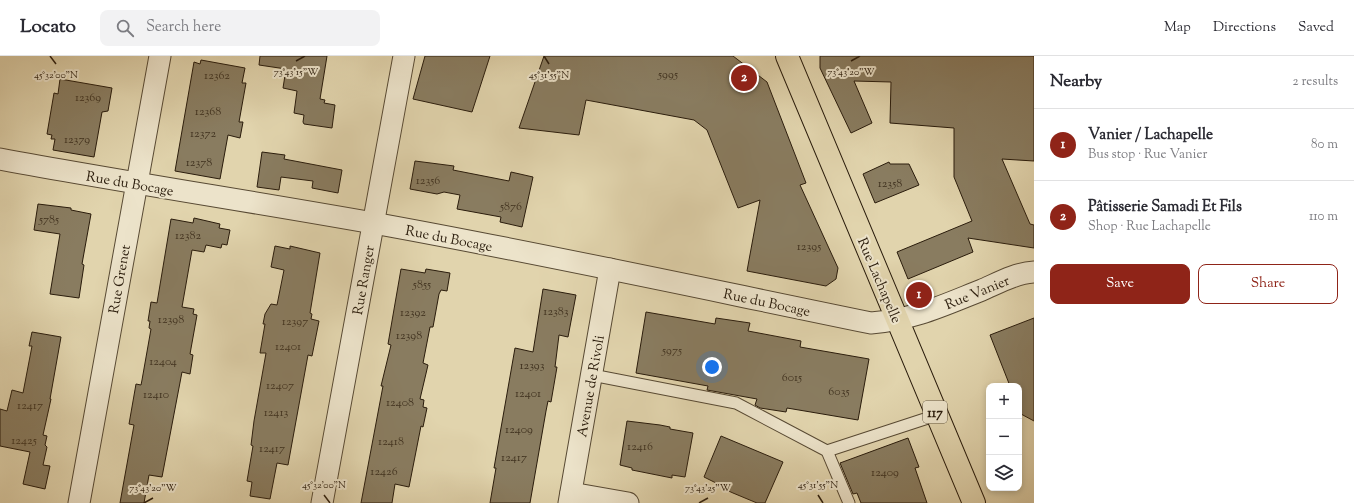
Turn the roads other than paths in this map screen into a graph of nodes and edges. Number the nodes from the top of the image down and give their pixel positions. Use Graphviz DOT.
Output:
graph roads {
  1 [pos="160,56"];
  2 [pos="404,56"];
  3 [pos="787,56"];
  4 [pos="0,159"];
  5 [pos="136,184"];
  6 [pos="373,223"];
  7 [pos="610,269"];
  8 [pos="1034,272"];
  9 [pos="897,320"];
  10 [pos="592,375"];
  11 [pos="937,415"];
  12 [pos="826,451"];
  13 [pos="570,498"];
  14 [pos="79,503"];
  15 [pos="322,503"];
  16 [pos="628,503"];
  17 [pos="849,503"];
  18 [pos="974,503"];
  1 -- 5 [label="street, Rue Grenet"];
  2 -- 6 [label="street, Rue Ranger"];
  3 -- 9 [label="main road, Rue Lachapelle / 117"];
  4 -- 5 [label="street, Rue du Bocage"];
  5 -- 6 [label="street, Rue du Bocage"];
  5 -- 14 [label="street, Rue Grenet"];
  6 -- 7 [label="street, Rue du Bocage"];
  6 -- 15 [label="street, Rue Ranger"];
  7 -- 9 [label="street, Rue du Bocage"];
  7 -- 10 [label="street, Avenue de Rivoli"];
  8 -- 9 [label="street, Rue Vanier"];
  9 -- 11 [label="main road, Rue Lachapelle / 117"];
  10 -- 12 [label="lane"];
  10 -- 13 [label="street, Avenue de Rivoli"];
  11 -- 12 [label="lane"];
  11 -- 18 [label="main road, Rue Lachapelle / 117"];
  12 -- 17 [label="lane"];
  13 -- 16 [label="street"];
}
